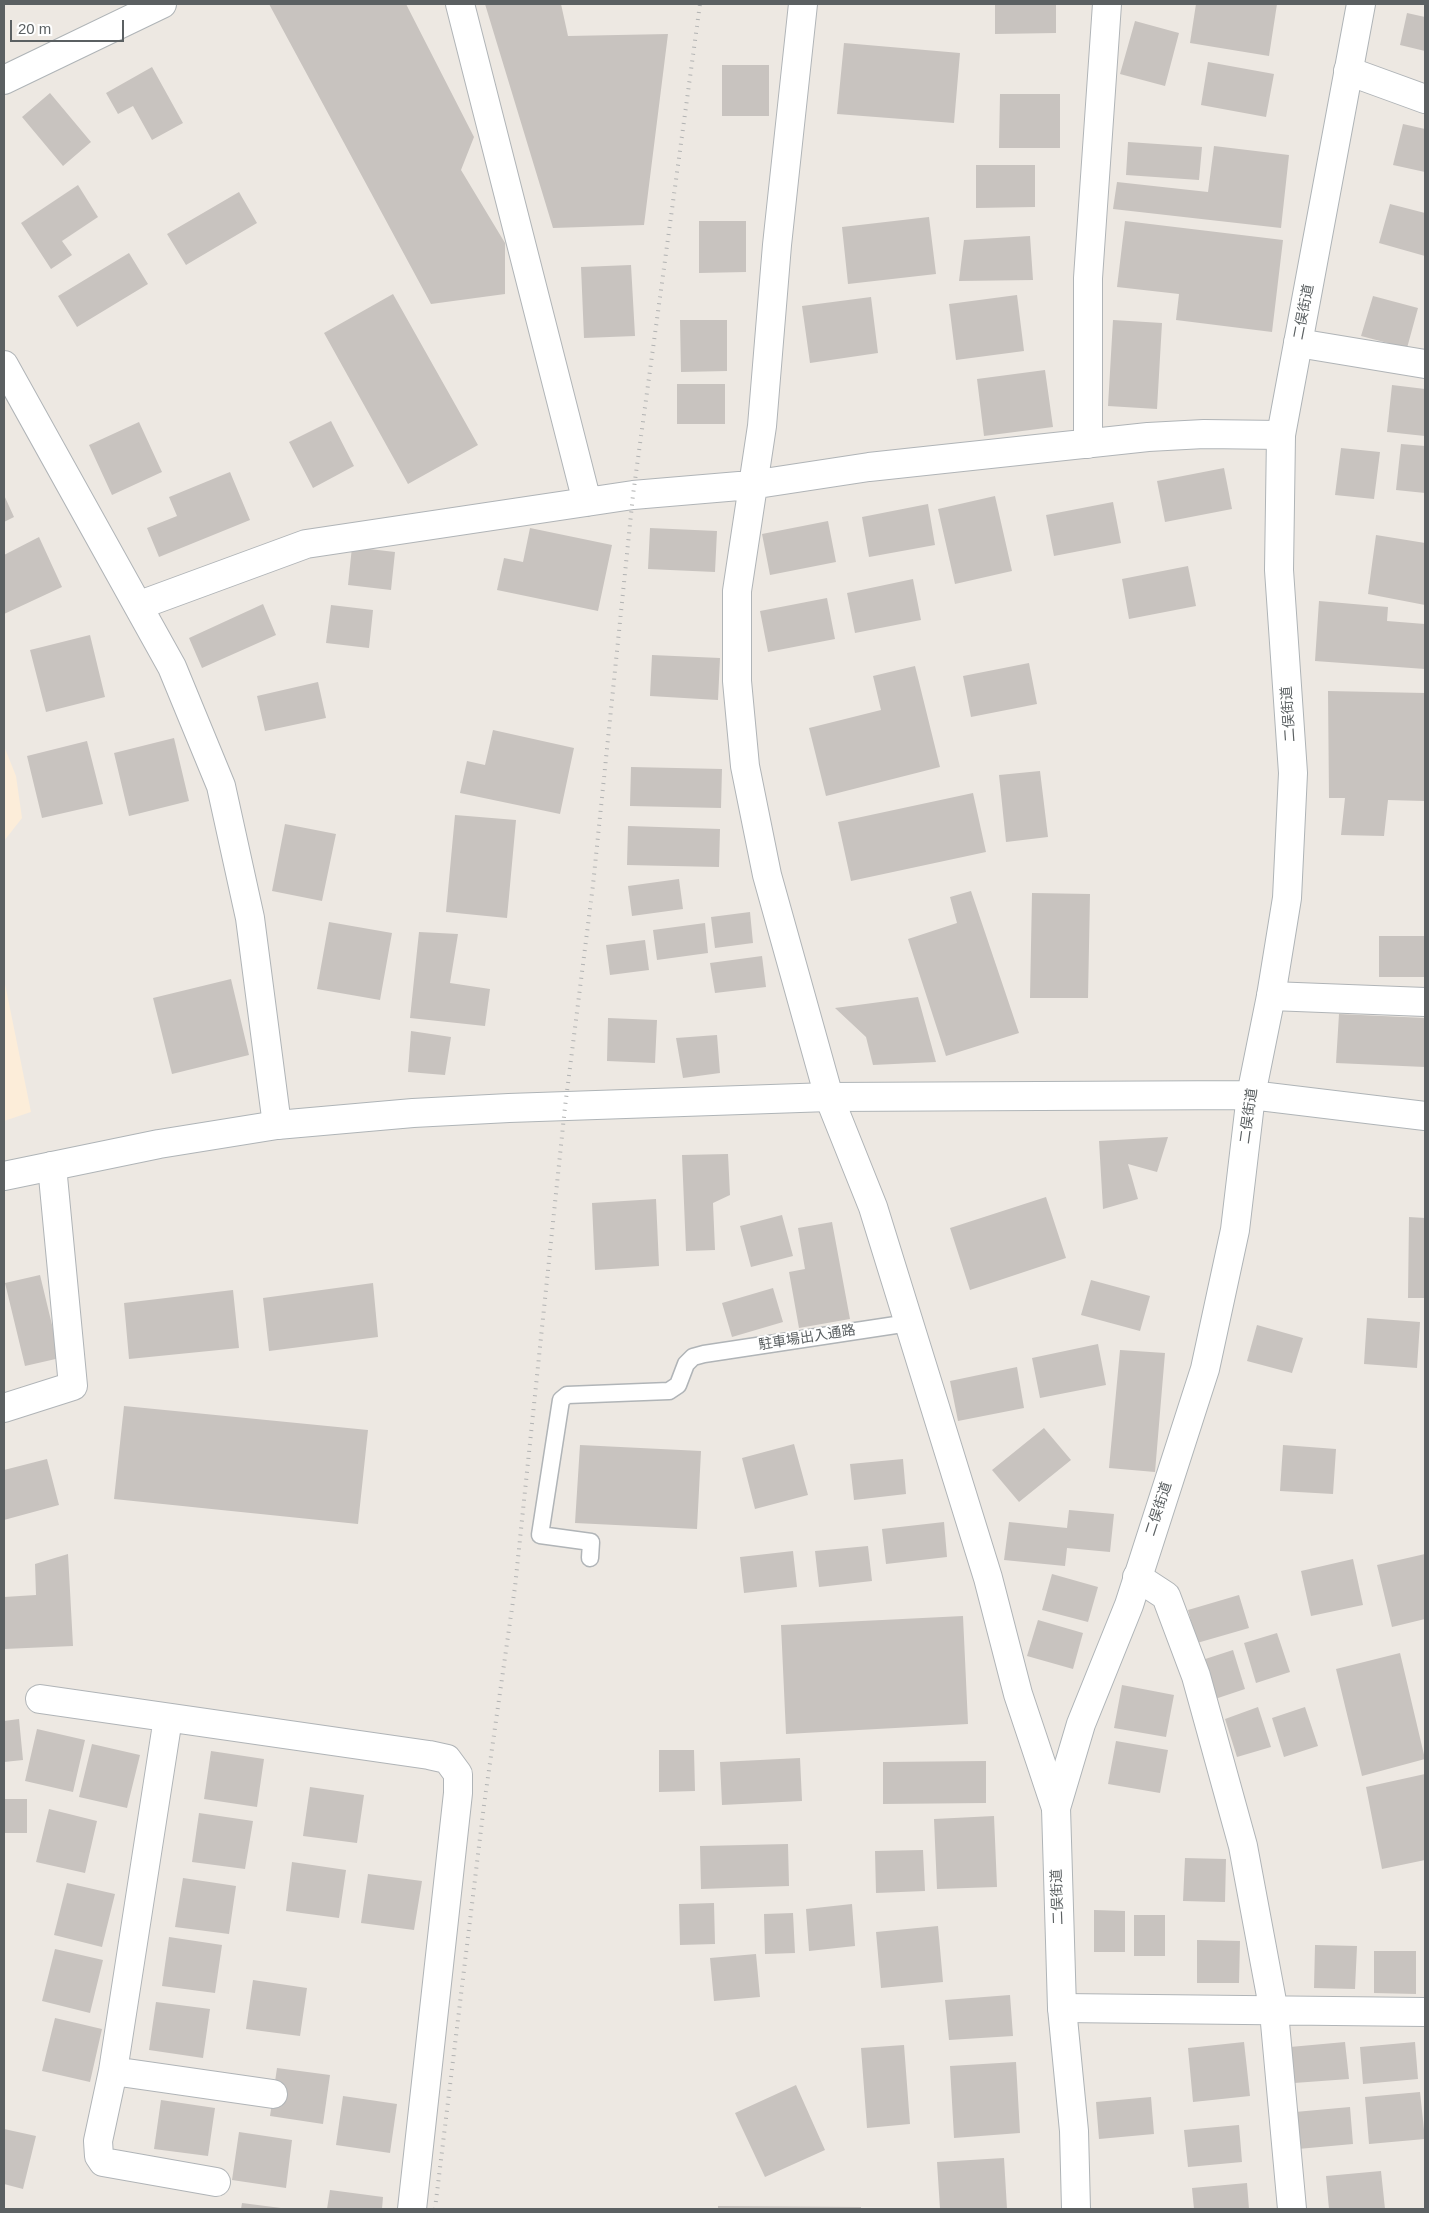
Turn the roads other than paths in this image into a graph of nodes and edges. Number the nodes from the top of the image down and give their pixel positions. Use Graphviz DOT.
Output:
graph roads {
  1 [pos="162,4"];
  2 [pos="460,4"];
  3 [pos="803,4"];
  4 [pos="1107,4"];
  5 [pos="1361,4"];
  6 [pos="1348,71"];
  7 [pos="4,80"];
  8 [pos="1425,99"];
  9 [pos="1298,343"];
  10 [pos="1425,364"];
  11 [pos="4,365"];
  12 [pos="11,397"];
  13 [pos="1281,435"];
  14 [pos="1088,444"];
  15 [pos="751,485"];
  16 [pos="587,502"];
  17 [pos="140,606"];
  18 [pos="1271,996"];
  19 [pos="1425,1002"];
  20 [pos="1251,1095"];
  21 [pos="829,1097"];
  22 [pos="1425,1116"];
  23 [pos="277,1125"];
  24 [pos="52,1166"];
  25 [pos="4,1176"];
  26 [pos="909,1323"];
  27 [pos="4,1408"];
  28 [pos="590,1558"];
  29 [pos="1136,1577"];
  30 [pos="40,1699"];
  31 [pos="168,1718"];
  32 [pos="1056,1808"];
  33 [pos="1062,2008"];
  34 [pos="1274,2012"];
  35 [pos="1425,2012"];
  36 [pos="113,2071"];
  37 [pos="273,2094"];
  38 [pos="216,2182"];
  39 [pos="412,2209"];
  40 [pos="1076,2209"];
  41 [pos="1292,2209"];
  1 -- 7 [label="street"];
  2 -- 16 [label="street"];
  3 -- 15 [label="street"];
  4 -- 14 [label="street"];
  5 -- 6 [label="street, 二俣街道"];
  6 -- 8 [label="street"];
  6 -- 9 [label="street, 二俣街道"];
  9 -- 10 [label="street"];
  9 -- 13 [label="street, 二俣街道"];
  11 -- 12 [label="street"];
  12 -- 17 [label="street"];
  13 -- 14 [label="street"];
  13 -- 18 [label="street, 二俣街道"];
  14 -- 15 [label="street"];
  15 -- 16 [label="street"];
  15 -- 21 [label="street"];
  16 -- 17 [label="street"];
  17 -- 23 [label="street"];
  18 -- 19 [label="street"];
  18 -- 20 [label="street, 二俣街道"];
  20 -- 21 [label="street"];
  20 -- 22 [label="street"];
  20 -- 29 [label="street, 二俣街道"];
  21 -- 23 [label="street"];
  21 -- 26 [label="street"];
  23 -- 24 [label="street"];
  24 -- 25 [label="street"];
  24 -- 27 [label="street"];
  26 -- 28 [label="lane, 駐車場出入通路"];
  26 -- 32 [label="street"];
  29 -- 32 [label="street, 二俣街道"];
  29 -- 34 [label="street"];
  30 -- 31 [label="street"];
  31 -- 36 [label="street"];
  31 -- 39 [label="street"];
  32 -- 33 [label="street, 二俣街道"];
  33 -- 34 [label="street"];
  33 -- 40 [label="street, 二俣街道"];
  34 -- 35 [label="street"];
  34 -- 41 [label="street"];
  36 -- 37 [label="street"];
  36 -- 38 [label="street"];
}
